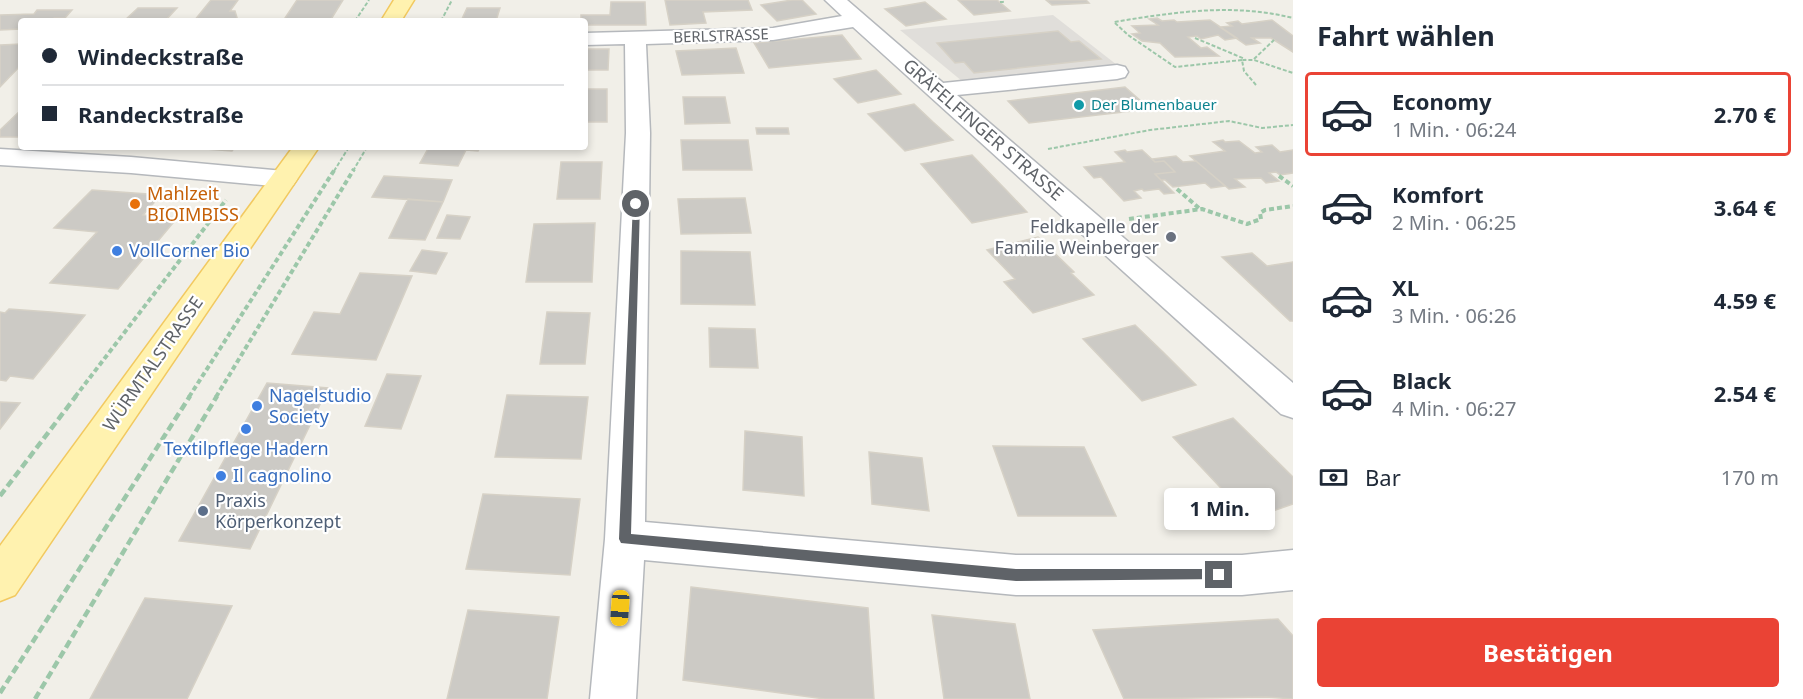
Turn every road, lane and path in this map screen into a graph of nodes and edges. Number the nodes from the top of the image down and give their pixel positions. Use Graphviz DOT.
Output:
graph roads {
  1 [pos="369,0"];
  2 [pos="404,0"];
  3 [pos="452,0"];
  4 [pos="835,0"];
  5 [pos="357,18"];
  6 [pos="393,18"];
  7 [pos="443,18"];
  8 [pos="1293,18"];
  9 [pos="857,20"];
  10 [pos="1196,38"];
  11 [pos="588,39"];
  12 [pos="635,39"];
  13 [pos="1274,40"];
  14 [pos="1242,60"];
  15 [pos="1248,60"];
  16 [pos="1254,60"];
  17 [pos="1117,72"];
  18 [pos="1293,73"];
  19 [pos="1256,85"];
  20 [pos="938,90"];
  21 [pos="1293,124"];
  22 [pos="304,150"];
  23 [pos="347,150"];
  24 [pos="365,150"];
  25 [pos="143,156"];
  26 [pos="0,157"];
  27 [pos="1015,157"];
  28 [pos="245,175"];
  29 [pos="1279,176"];
  30 [pos="284,179"];
  31 [pos="1293,186"];
  32 [pos="1177,189"];
  33 [pos="1293,207"];
  34 [pos="1200,210"];
  35 [pos="1089,225"];
  36 [pos="1293,404"];
  37 [pos="0,496"];
  38 [pos="625,539"];
  39 [pos="1293,570"];
  40 [pos="0,581"];
  41 [pos="0,693"];
  42 [pos="35,699"];
  43 [pos="613,699"];
  1 -- 5 [label="path"];
  2 -- 6 [label="main road"];
  3 -- 7 [label="path"];
  4 -- 9 [label="street, GRÄFELFINGER STRASSE"];
  8 -- 14 [label="path"];
  9 -- 12 [label="street, BERLSTRASSE"];
  9 -- 20 [label="street, GRÄFELFINGER STRASSE"];
  10 -- 15 [label="path"];
  11 -- 12 [label="street, BERLSTRASSE"];
  12 -- 38 [label="street"];
  13 -- 16 [label="path"];
  14 -- 15 [label="path"];
  14 -- 19 [label="path"];
  15 -- 16 [label="path"];
  16 -- 18 [label="path"];
  17 -- 20 [label="street"];
  20 -- 27 [label="street, GRÄFELFINGER STRASSE"];
  21 -- 27 [label="path"];
  22 -- 30 [label="main road, WÜRMTALSTRASSE"];
  23 -- 41 [label="path"];
  24 -- 42 [label="path"];
  25 -- 26 [label="street"];
  25 -- 28 [label="street"];
  27 -- 35 [label="street, GRÄFELFINGER STRASSE"];
  28 -- 30 [label="street"];
  28 -- 37 [label="path"];
  29 -- 31 [label="path"];
  30 -- 40 [label="main road, WÜRMTALSTRASSE"];
  32 -- 34 [label="path"];
  33 -- 34 [label="path"];
  34 -- 35 [label="path"];
  35 -- 36 [label="street, GRÄFELFINGER STRASSE"];
  38 -- 39 [label="street"];
  38 -- 43 [label="street"];
}
